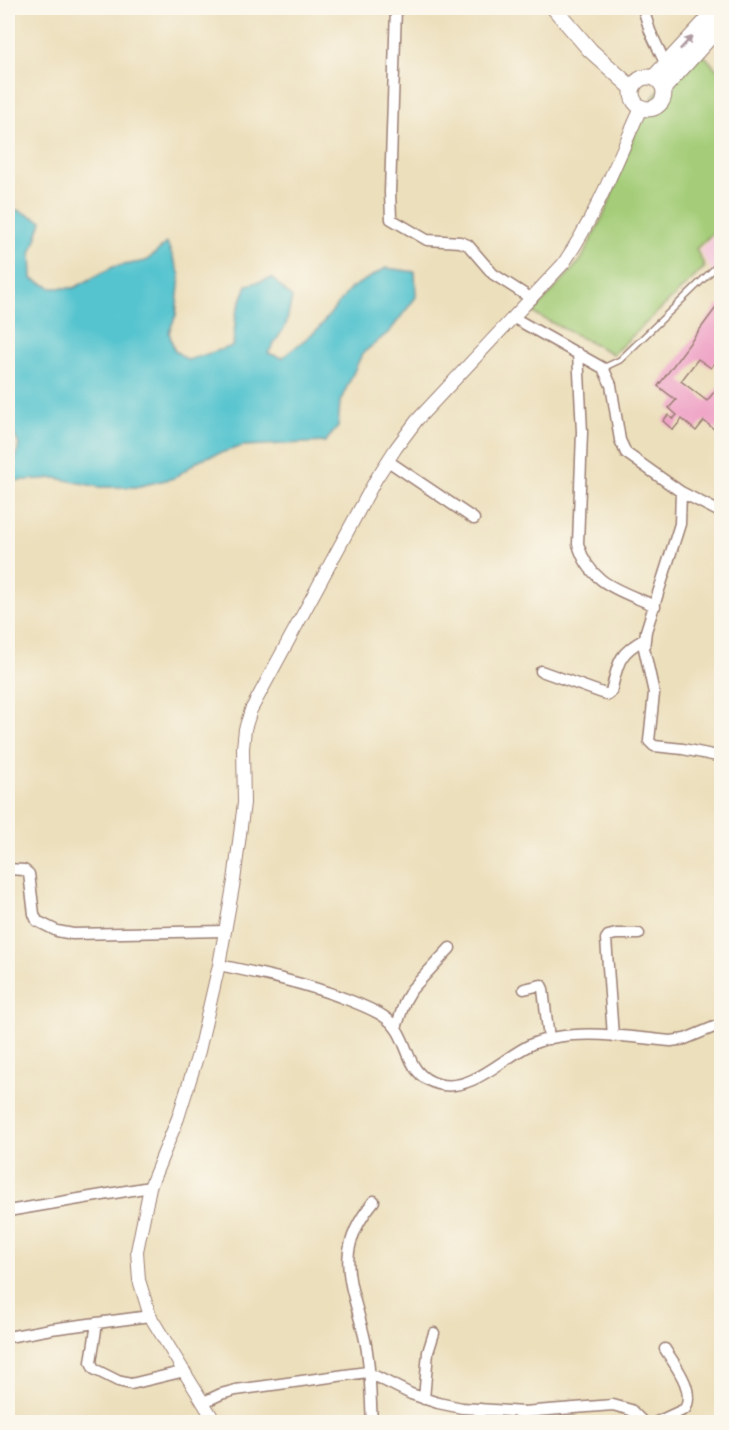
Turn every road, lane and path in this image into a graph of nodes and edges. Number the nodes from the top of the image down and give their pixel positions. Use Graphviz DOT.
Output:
graph roads {
  1 [pos="396,8"];
  2 [pos="554,8"];
  3 [pos="643,8"];
  4 [pos="718,8"];
  5 [pos="722,24"];
  6 [pos="666,65"];
  7 [pos="659,83"];
  8 [pos="632,88"];
  9 [pos="641,108"];
  10 [pos="722,261"];
  11 [pos="531,299"];
  12 [pos="514,318"];
  13 [pos="578,353"];
  14 [pos="603,368"];
  15 [pos="388,460"];
  16 [pos="681,492"];
  17 [pos="722,513"];
  18 [pos="474,519"];
  19 [pos="655,606"];
  20 [pos="645,639"];
  21 [pos="541,671"];
  22 [pos="722,756"];
  23 [pos="8,869"];
  24 [pos="225,931"];
  25 [pos="639,934"];
  26 [pos="450,948"];
  27 [pos="219,965"];
  28 [pos="524,989"];
  29 [pos="722,1021"];
  30 [pos="396,1028"];
  31 [pos="613,1036"];
  32 [pos="549,1039"];
  33 [pos="150,1187"];
  34 [pos="374,1201"];
  35 [pos="8,1211"];
  36 [pos="150,1316"];
  37 [pos="97,1323"];
  38 [pos="434,1333"];
  39 [pos="8,1337"];
  40 [pos="665,1348"];
  41 [pos="185,1371"];
  42 [pos="369,1373"];
  43 [pos="424,1399"];
  44 [pos="204,1402"];
  45 [pos="480,1409"];
  46 [pos="532,1417"];
  47 [pos="212,1421"];
  48 [pos="372,1422"];
  49 [pos="478,1422"];
  50 [pos="643,1422"];
  51 [pos="657,1422"];
  1 -- 11 [label="street"];
  2 -- 8 [label="main road"];
  3 -- 6 [label="street"];
  6 -- 4 [label="main road, one-way"];
  5 -- 7 [label="main road"];
  6 -- 7 [label="main road"];
  7 -- 8 [label="main road"];
  7 -- 9 [label="main road"];
  8 -- 9 [label="main road"];
  9 -- 11 [label="street"];
  10 -- 14 [label="lane"];
  11 -- 12 [label="street"];
  12 -- 13 [label="street"];
  12 -- 15 [label="street"];
  13 -- 14 [label="street"];
  13 -- 19 [label="street"];
  14 -- 16 [label="street"];
  15 -- 18 [label="street"];
  15 -- 24 [label="street"];
  16 -- 17 [label="street"];
  16 -- 19 [label="street"];
  19 -- 20 [label="street"];
  20 -- 21 [label="street"];
  20 -- 22 [label="street"];
  23 -- 24 [label="street"];
  24 -- 27 [label="street"];
  25 -- 31 [label="street"];
  26 -- 30 [label="street"];
  27 -- 30 [label="street"];
  27 -- 33 [label="street"];
  28 -- 32 [label="street"];
  29 -- 31 [label="street"];
  30 -- 32 [label="street"];
  31 -- 32 [label="street"];
  33 -- 35 [label="street"];
  33 -- 36 [label="street"];
  34 -- 42 [label="street"];
  36 -- 37 [label="street"];
  36 -- 41 [label="street"];
  37 -- 39 [label="street"];
  37 -- 41 [label="street"];
  38 -- 43 [label="street"];
  40 -- 51 [label="street"];
  41 -- 44 [label="street"];
  42 -- 43 [label="street"];
  42 -- 44 [label="street"];
  42 -- 48 [label="street"];
  43 -- 45 [label="street"];
  44 -- 47 [label="street"];
  45 -- 46 [label="street"];
  45 -- 49 [label="street"];
  46 -- 50 [label="street"];
}
